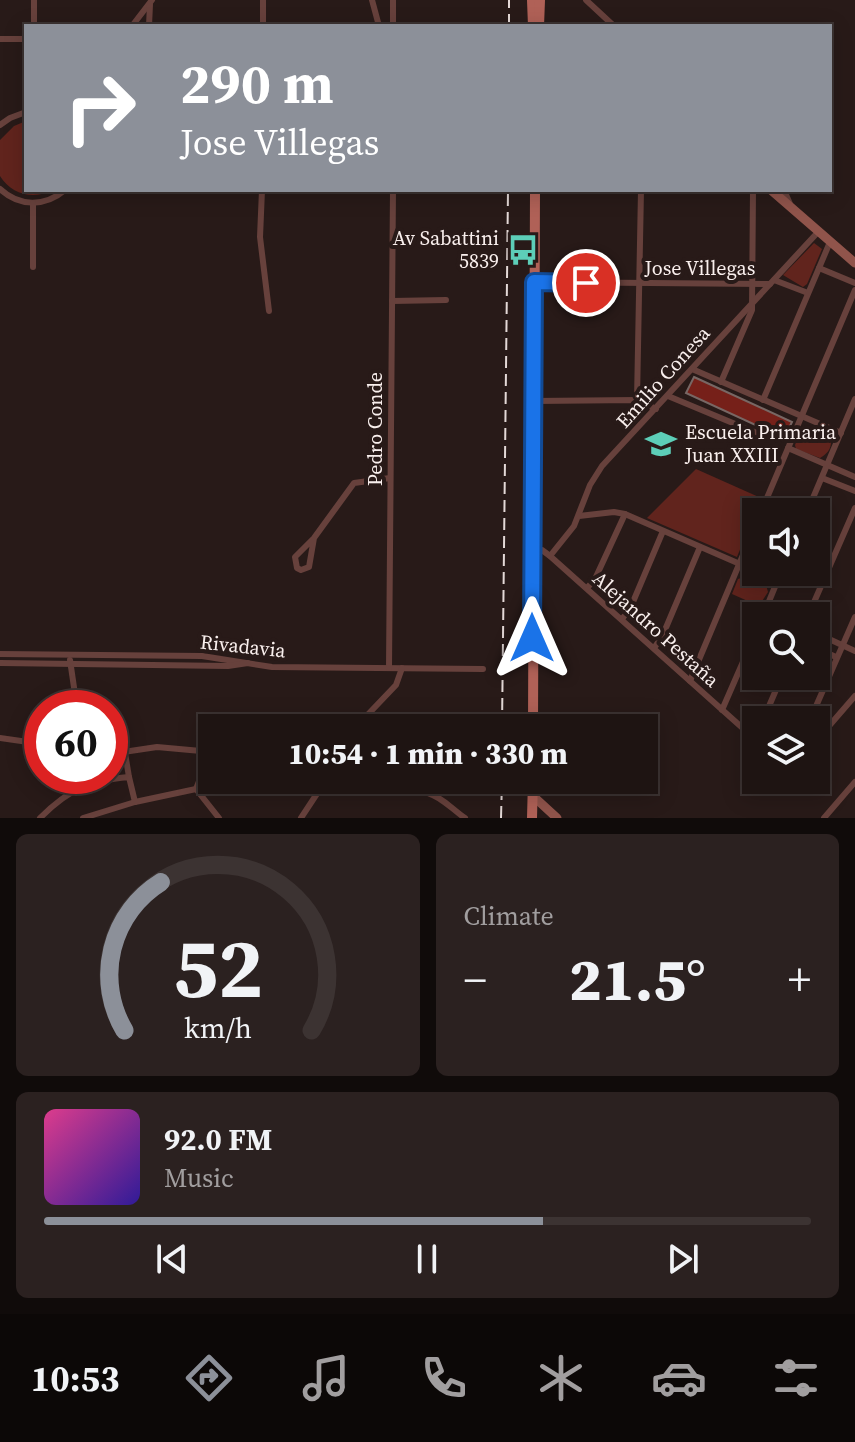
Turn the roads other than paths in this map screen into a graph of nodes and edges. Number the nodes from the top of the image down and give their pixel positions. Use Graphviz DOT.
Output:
graph roads {
  1 [pos="34,0"];
  2 [pos="263,0"];
  3 [pos="372,0"];
  4 [pos="393,0"];
  5 [pos="532,0"];
  6 [pos="540,0"];
  7 [pos="586,0"];
  8 [pos="150,1"];
  9 [pos="34,24"];
  10 [pos="133,24"];
  11 [pos="149,24"];
  12 [pos="263,24"];
  13 [pos="378,24"];
  14 [pos="393,24"];
  15 [pos="536,24"];
  16 [pos="536,24"];
  17 [pos="612,24"];
  18 [pos="0,39"];
  19 [pos="24,39"];
  20 [pos="24,113"];
  21 [pos="1,123"];
  22 [pos="0,189"];
  23 [pos="62,192"];
  24 [pos="262,192"];
  25 [pos="393,192"];
  26 [pos="535,192"];
  27 [pos="641,192"];
  28 [pos="753,192"];
  29 [pos="773,192"];
  30 [pos="785,192"];
  31 [pos="33,203"];
  32 [pos="791,208"];
  33 [pos="818,232"];
  34 [pos="830,242"];
  35 [pos="855,263"];
  36 [pos="33,267"];
  37 [pos="819,268"];
  38 [pos="534,282"];
  39 [pos="772,282"];
  40 [pos="752,283"];
  41 [pos="855,283"];
  42 [pos="638,284"];
  43 [pos="855,290"];
  44 [pos="808,293"];
  45 [pos="446,300"];
  46 [pos="392,301"];
  47 [pos="753,301"];
  48 [pos="269,311"];
  49 [pos="692,369"];
  50 [pos="721,382"];
  51 [pos="668,396"];
  52 [pos="855,399"];
  53 [pos="637,400"];
  54 [pos="763,400"];
  55 [pos="533,401"];
  56 [pos="656,409"];
  57 [pos="802,416"];
  58 [pos="841,433"];
  59 [pos="771,439"];
  60 [pos="788,448"];
  61 [pos="827,465"];
  62 [pos="855,477"];
  63 [pos="390,478"];
  64 [pos="822,478"];
  65 [pos="855,491"];
  66 [pos="767,498"];
  67 [pos="813,498"];
  68 [pos="855,508"];
  69 [pos="625,514"];
  70 [pos="579,516"];
  71 [pos="663,531"];
  72 [pos="314,538"];
  73 [pos="700,547"];
  74 [pos="532,549"];
  75 [pos="550,556"];
  76 [pos="742,556"];
  77 [pos="739,563"];
  78 [pos="742,564"];
  79 [pos="587,588"];
  80 [pos="814,602"];
  81 [pos="855,617"];
  82 [pos="622,619"];
  83 [pos="830,639"];
  84 [pos="843,645"];
  85 [pos="654,648"];
  86 [pos="855,651"];
  87 [pos="0,654"];
  88 [pos="830,654"];
  89 [pos="69,655"];
  90 [pos="836,657"];
  91 [pos="0,663"];
  92 [pos="249,663"];
  93 [pos="70,664"];
  94 [pos="742,664"];
  95 [pos="389,668"];
  96 [pos="402,668"];
  97 [pos="483,669"];
  98 [pos="690,681"];
  99 [pos="74,690"];
  100 [pos="855,696"];
  101 [pos="816,706"];
  102 [pos="722,710"];
  103 [pos="368,714"];
  104 [pos="533,714"];
  105 [pos="830,725"];
  106 [pos="742,726"];
  107 [pos="0,738"];
  108 [pos="24,741"];
  109 [pos="198,751"];
  110 [pos="128,752"];
  111 [pos="128,771"];
  112 [pos="129,777"];
  113 [pos="855,782"];
  114 [pos="198,785"];
  115 [pos="196,789"];
  116 [pos="317,794"];
  117 [pos="429,794"];
  118 [pos="533,796"];
  119 [pos="135,802"];
  120 [pos="40,818"];
  121 [pos="83,818"];
  122 [pos="219,818"];
  123 [pos="301,818"];
  124 [pos="465,818"];
  125 [pos="532,818"];
  126 [pos="557,818"];
  127 [pos="824,818"];
  1 -- 9 [label="street"];
  2 -- 12 [label="street"];
  3 -- 13 [label="street"];
  4 -- 14 [label="street"];
  5 -- 15 [label="main road"];
  6 -- 16 [label="main road"];
  7 -- 17 [label="street"];
  8 -- 10 [label="street"];
  8 -- 11 [label="street"];
  18 -- 19 [label="street"];
  20 -- 21 [label="street"];
  22 -- 31 [label="street"];
  23 -- 31 [label="street"];
  24 -- 48 [label="street"];
  25 -- 46 [label="street, Pedro Conde"];
  26 -- 38 [label="main road"];
  27 -- 42 [label="street"];
  28 -- 40 [label="street"];
  29 -- 32 [label="main road"];
  30 -- 32 [label="street"];
  31 -- 36 [label="street"];
  32 -- 33 [label="main road"];
  33 -- 34 [label="main road"];
  33 -- 39 [label="street, Emilio Conesa"];
  34 -- 35 [label="main road"];
  34 -- 37 [label="street"];
  37 -- 41 [label="street"];
  37 -- 44 [label="street"];
  38 -- 42 [label="street, Jose Villegas"];
  38 -- 55 [label="main road"];
  39 -- 40 [label="street, Jose Villegas"];
  39 -- 44 [label="street, Jose Villegas"];
  39 -- 47 [label="street, Emilio Conesa"];
  40 -- 42 [label="street, Jose Villegas"];
  40 -- 47 [label="street"];
  42 -- 53 [label="street"];
  43 -- 57 [label="street"];
  44 -- 54 [label="street"];
  45 -- 46 [label="street"];
  46 -- 63 [label="street, Pedro Conde"];
  47 -- 49 [label="street, Emilio Conesa"];
  47 -- 50 [label="street"];
  49 -- 50 [label="street"];
  49 -- 51 [label="street, Emilio Conesa"];
  50 -- 54 [label="street"];
  51 -- 56 [label="street, Emilio Conesa"];
  51 -- 59 [label="street"];
  52 -- 58 [label="street"];
  53 -- 55 [label="street"];
  53 -- 56 [label="street"];
  54 -- 57 [label="street"];
  55 -- 74 [label="main road"];
  56 -- 70 [label="street, Emilio Conesa"];
  57 -- 58 [label="street"];
  57 -- 60 [label="street"];
  58 -- 61 [label="street"];
  60 -- 61 [label="street"];
  60 -- 66 [label="street"];
  61 -- 62 [label="street"];
  61 -- 64 [label="street"];
  63 -- 72 [label="street"];
  63 -- 95 [label="street, Pedro Conde"];
  64 -- 65 [label="street"];
  64 -- 67 [label="street"];
  68 -- 80 [label="street"];
  69 -- 70 [label="street"];
  69 -- 71 [label="street"];
  69 -- 79 [label="street"];
  70 -- 75 [label="street, Emilio Conesa"];
  71 -- 73 [label="street"];
  71 -- 82 [label="street"];
  72 -- 72 [label="street"];
  73 -- 77 [label="street"];
  73 -- 85 [label="street"];
  74 -- 75 [label="street, Alejandro Pestaña"];
  74 -- 104 [label="main road"];
  75 -- 79 [label="street, Alejandro Pestaña"];
  76 -- 77 [label="street"];
  77 -- 78 [label="street"];
  77 -- 98 [label="street"];
  79 -- 82 [label="street, Alejandro Pestaña"];
  81 -- 84 [label="street"];
  82 -- 85 [label="street, Alejandro Pestaña"];
  83 -- 84 [label="street"];
  84 -- 86 [label="street"];
  84 -- 90 [label="street"];
  85 -- 98 [label="street, Alejandro Pestaña"];
  87 -- 89 [label="street, Rivadavia"];
  88 -- 90 [label="street"];
  89 -- 92 [label="street, Rivadavia"];
  89 -- 93 [label="street"];
  90 -- 101 [label="street"];
  91 -- 93 [label="street"];
  92 -- 93 [label="street"];
  92 -- 95 [label="street, Rivadavia"];
  93 -- 99 [label="street"];
  94 -- 102 [label="street"];
  95 -- 96 [label="street, Rivadavia"];
  96 -- 97 [label="street, Rivadavia"];
  96 -- 103 [label="street"];
  98 -- 102 [label="street, Alejandro Pestaña"];
  100 -- 105 [label="street"];
  102 -- 106 [label="street, Alejandro Pestaña"];
  107 -- 108 [label="street"];
  109 -- 110 [label="street"];
  111 -- 112 [label="street"];
  112 -- 119 [label="street"];
  112 -- 120 [label="street"];
  113 -- 127 [label="street"];
  114 -- 115 [label="street"];
  115 -- 119 [label="street"];
  115 -- 122 [label="street"];
  116 -- 123 [label="street"];
  117 -- 124 [label="street"];
  118 -- 125 [label="main road"];
  118 -- 126 [label="main road"];
  119 -- 121 [label="street"];
}
